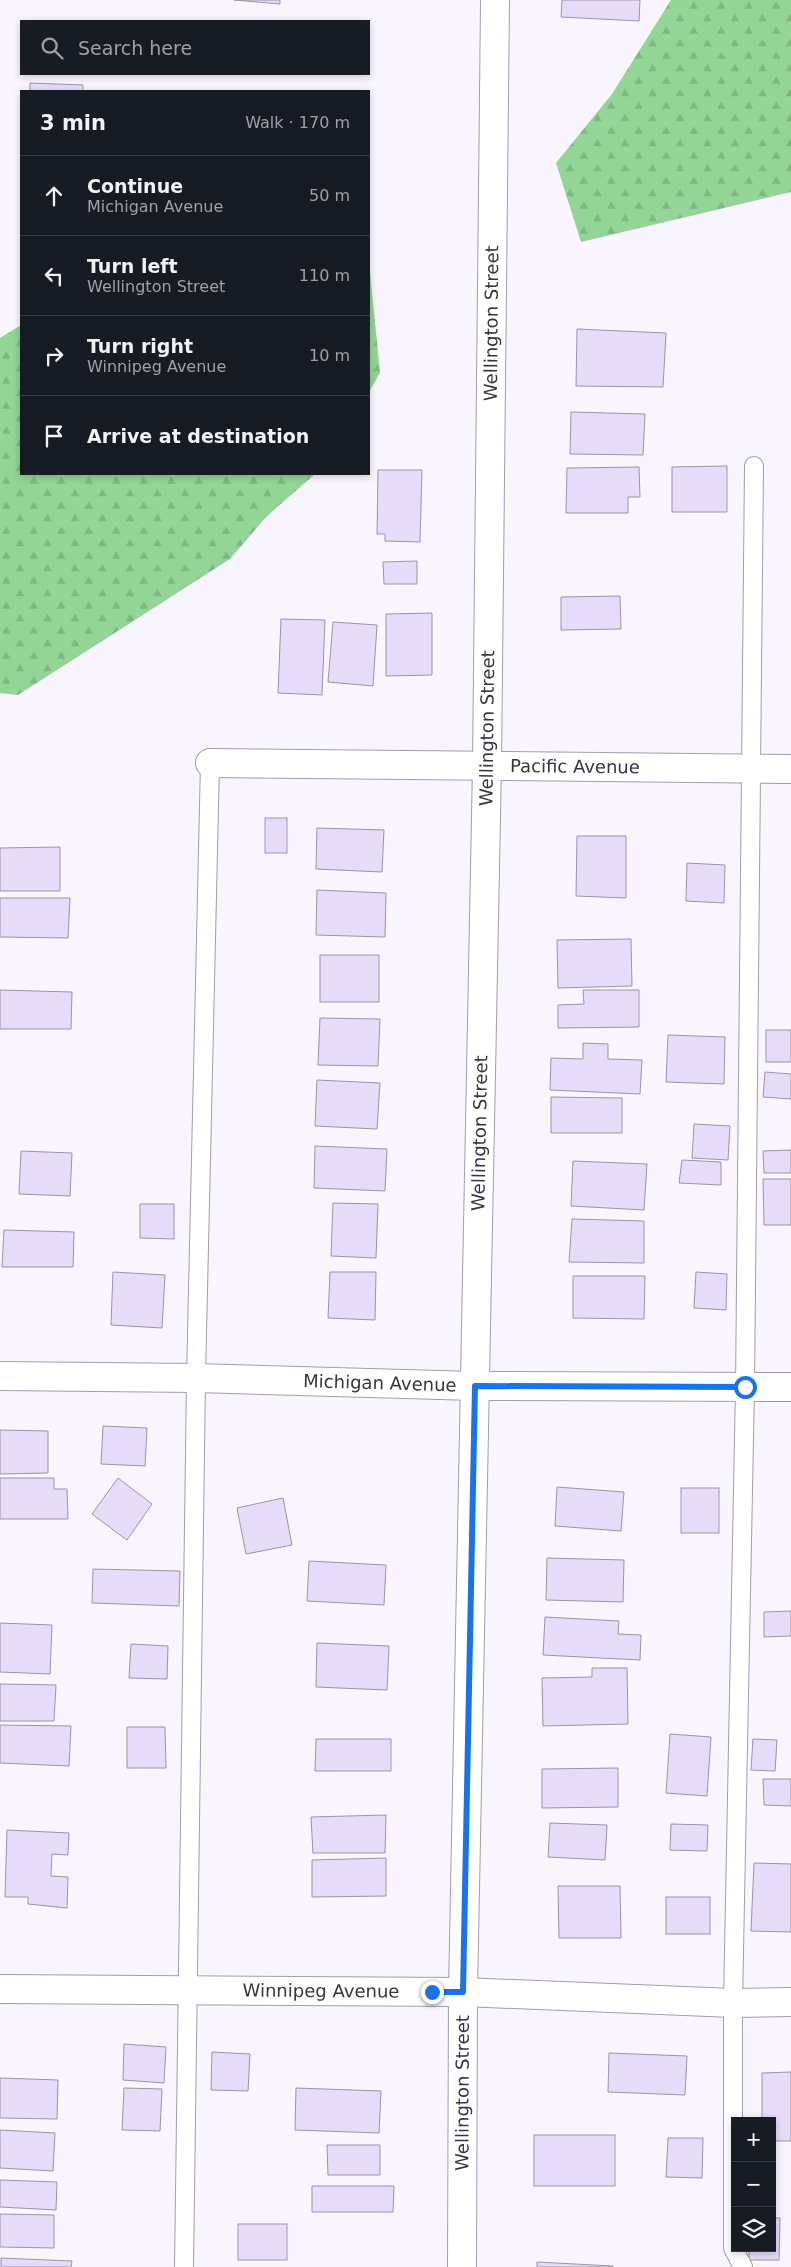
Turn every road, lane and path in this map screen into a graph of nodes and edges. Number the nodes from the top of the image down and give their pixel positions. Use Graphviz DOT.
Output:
graph roads {
  1 [pos="496,0"];
  2 [pos="754,466"];
  3 [pos="210,763"];
  4 [pos="488,766"];
  5 [pos="751,770"];
  6 [pos="791,770"];
  7 [pos="0,1376"];
  8 [pos="196,1378"];
  9 [pos="475,1386"];
  10 [pos="745,1387"];
  11 [pos="791,1388"];
  12 [pos="0,1989"];
  13 [pos="188,1989"];
  14 [pos="463,1992"];
  15 [pos="791,2002"];
  16 [pos="733,2003"];
  17 [pos="184,2267"];
  18 [pos="462,2267"];
  19 [pos="743,2267"];
  1 -- 4 [label="street, Wellington Street"];
  2 -- 5 [label="lane"];
  3 -- 4 [label="street, Pacific Avenue"];
  3 -- 8 [label="lane"];
  4 -- 5 [label="street, Pacific Avenue"];
  4 -- 9 [label="street, Wellington Street"];
  5 -- 6 [label="street, Pacific Avenue"];
  5 -- 10 [label="lane"];
  7 -- 8 [label="street, Michigan Avenue"];
  8 -- 9 [label="street, Michigan Avenue"];
  8 -- 13 [label="lane"];
  9 -- 10 [label="street, Michigan Avenue"];
  9 -- 14 [label="street, Wellington Street"];
  10 -- 11 [label="street, Michigan Avenue"];
  10 -- 16 [label="lane"];
  12 -- 13 [label="street, Winnipeg Avenue"];
  13 -- 14 [label="street, Winnipeg Avenue"];
  13 -- 17 [label="lane"];
  14 -- 16 [label="street, Winnipeg Avenue"];
  14 -- 18 [label="street, Wellington Street"];
  15 -- 16 [label="street, Winnipeg Avenue"];
  16 -- 19 [label="lane"];
}
